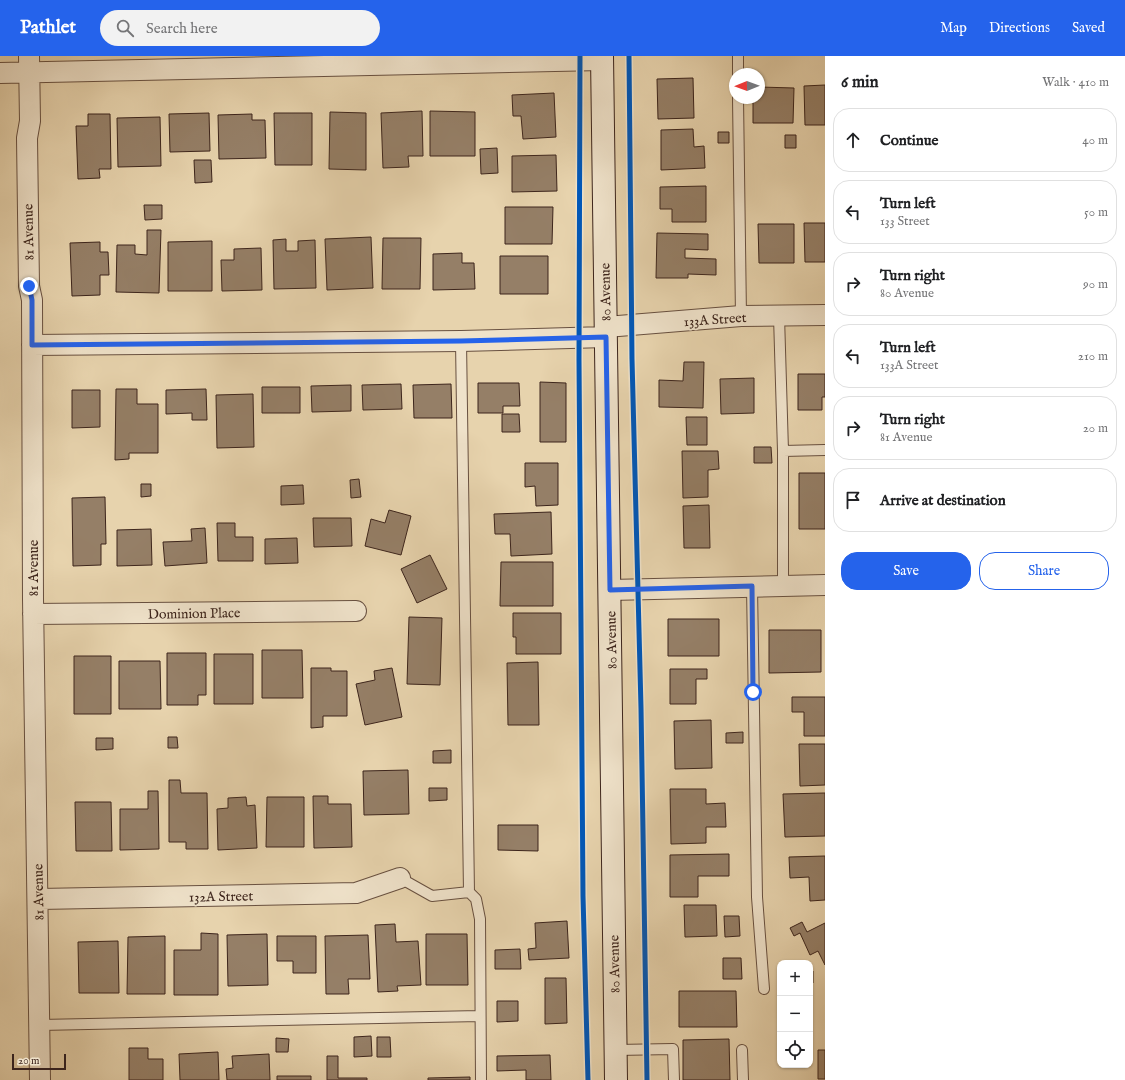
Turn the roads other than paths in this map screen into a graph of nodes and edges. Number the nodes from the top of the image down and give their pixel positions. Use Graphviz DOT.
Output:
graph roads {
  1 [pos="738,56"];
  2 [pos="602,58"];
  3 [pos="29,64"];
  4 [pos="738,68"];
  5 [pos="0,73"];
  6 [pos="738,104"];
  7 [pos="825,315"];
  8 [pos="741,316"];
  9 [pos="779,316"];
  10 [pos="606,332"];
  11 [pos="461,341"];
  12 [pos="32,345"];
  13 [pos="825,450"];
  14 [pos="783,451"];
  15 [pos="825,585"];
  16 [pos="752,586"];
  17 [pos="783,586"];
  18 [pos="610,590"];
  19 [pos="356,611"];
  20 [pos="33,614"];
  21 [pos="400,878"];
  22 [pos="469,892"];
  23 [pos="39,899"];
  24 [pos="764,989"];
  25 [pos="480,1016"];
  26 [pos="40,1025"];
  27 [pos="616,1050"];
  28 [pos="742,1050"];
  29 [pos="40,1080"];
  30 [pos="481,1080"];
  31 [pos="616,1080"];
  32 [pos="674,1080"];
  33 [pos="743,1080"];
  1 -- 4 [label="lane"];
  2 -- 3 [label="street"];
  2 -- 10 [label="main road, 80 Avenue"];
  3 -- 5 [label="street"];
  3 -- 12 [label="street, 81 Avenue"];
  6 -- 8 [label="lane"];
  7 -- 9 [label="street, 133A Street"];
  8 -- 9 [label="street, 133A Street"];
  8 -- 10 [label="street, 133A Street"];
  9 -- 14 [label="lane"];
  10 -- 11 [label="street, 133A Street"];
  10 -- 18 [label="main road, 80 Avenue"];
  11 -- 12 [label="street, 133A Street"];
  11 -- 22 [label="lane"];
  12 -- 20 [label="street, 81 Avenue"];
  13 -- 14 [label="lane"];
  14 -- 17 [label="lane"];
  15 -- 17 [label="street"];
  16 -- 17 [label="street"];
  16 -- 18 [label="street"];
  16 -- 24 [label="lane"];
  18 -- 27 [label="main road, 80 Avenue"];
  19 -- 20 [label="street, Dominion Place"];
  20 -- 23 [label="street, 81 Avenue"];
  21 -- 22 [label="lane"];
  21 -- 23 [label="street, 132A Street"];
  22 -- 25 [label="lane"];
  23 -- 26 [label="street, 81 Avenue"];
  25 -- 26 [label="lane"];
  25 -- 30 [label="lane"];
  26 -- 29 [label="street, 81 Avenue"];
  27 -- 31 [label="main road, 80 Avenue"];
  27 -- 32 [label="lane"];
  28 -- 33 [label="lane"];
}
